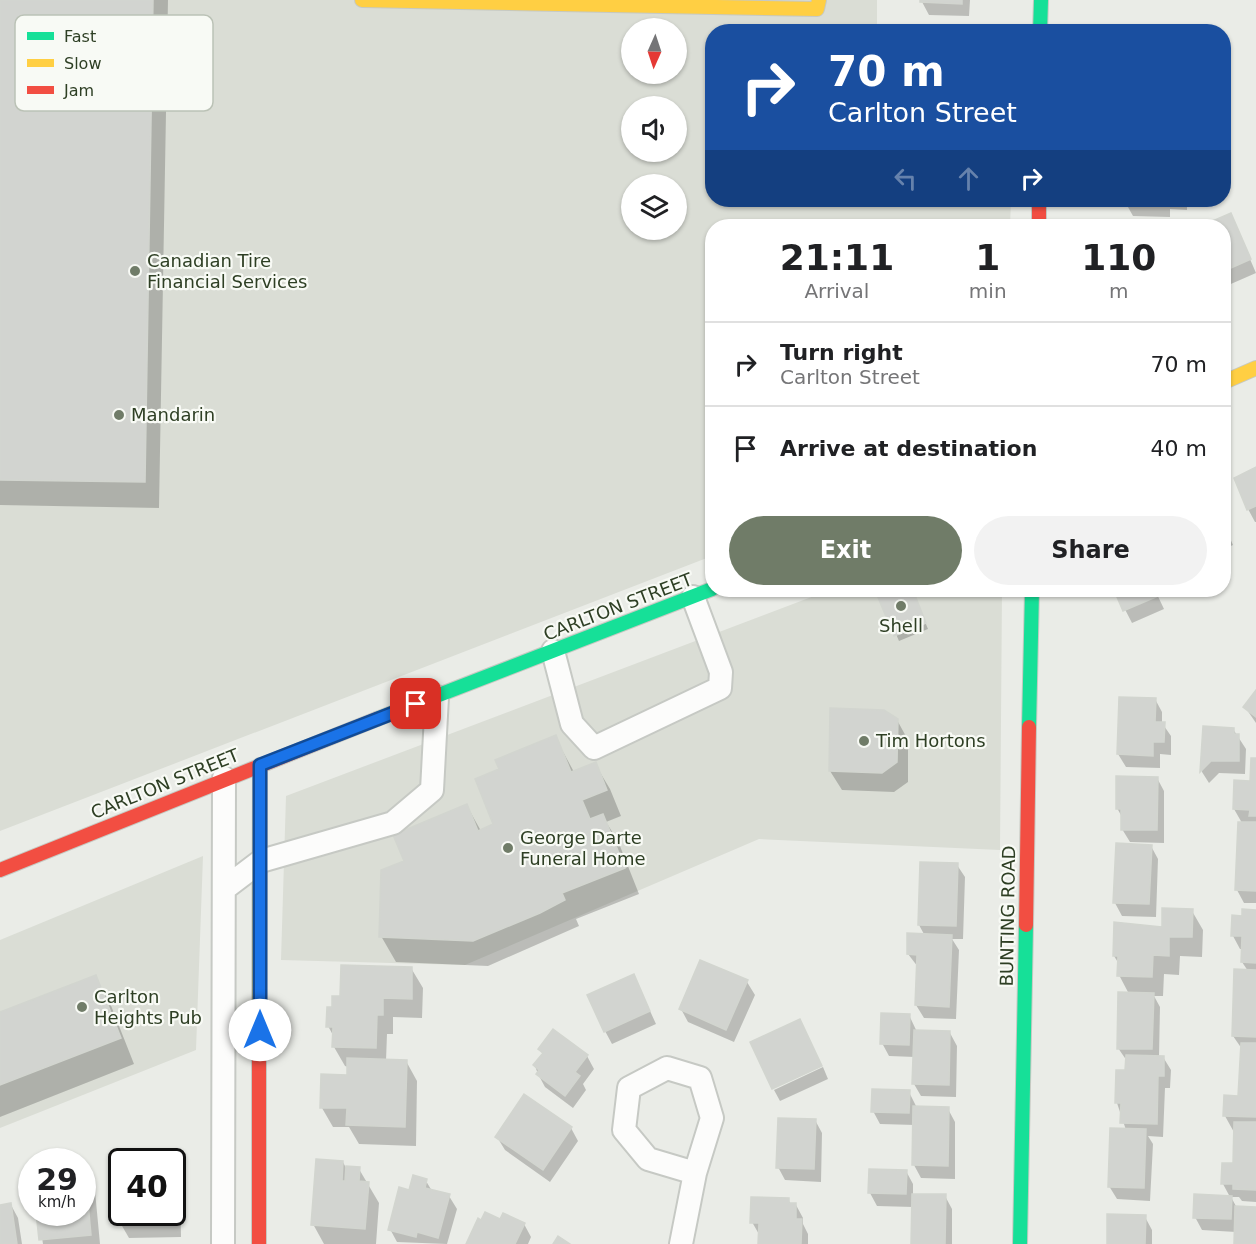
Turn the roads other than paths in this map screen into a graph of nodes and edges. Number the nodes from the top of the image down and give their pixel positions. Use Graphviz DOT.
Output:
graph roads {
  1 [pos="362,0"];
  2 [pos="819,0"];
  3 [pos="1041,0"];
  4 [pos="1040,24"];
  5 [pos="1256,368"];
  6 [pos="1231,379"];
  7 [pos="703,593"];
  8 [pos="1031,597"];
  9 [pos="553,651"];
  10 [pos="436,697"];
  11 [pos="260,765"];
  12 [pos="224,778"];
  13 [pos="260,863"];
  14 [pos="0,870"];
  15 [pos="224,889"];
  16 [pos="695,1173"];
  17 [pos="223,1244"];
  18 [pos="259,1244"];
  19 [pos="681,1244"];
  20 [pos="1020,1244"];
  1 -- 2 [label="main road"];
  3 -- 4 [label="main road"];
  5 -- 6 [label="main road"];
  7 -- 9 [label="main road, CARLTON STREET"];
  7 -- 9 [label="street"];
  8 -- 20 [label="main road, BUNTING ROAD"];
  9 -- 10 [label="main road, CARLTON STREET"];
  10 -- 11 [label="main road, CARLTON STREET"];
  10 -- 13 [label="street"];
  11 -- 12 [label="main road, CARLTON STREET"];
  11 -- 13 [label="main road"];
  12 -- 14 [label="main road, CARLTON STREET"];
  12 -- 15 [label="street"];
  13 -- 15 [label="street"];
  13 -- 18 [label="main road"];
  15 -- 17 [label="street"];
  16 -- 16 [label="street"];
  16 -- 19 [label="street"];
}
